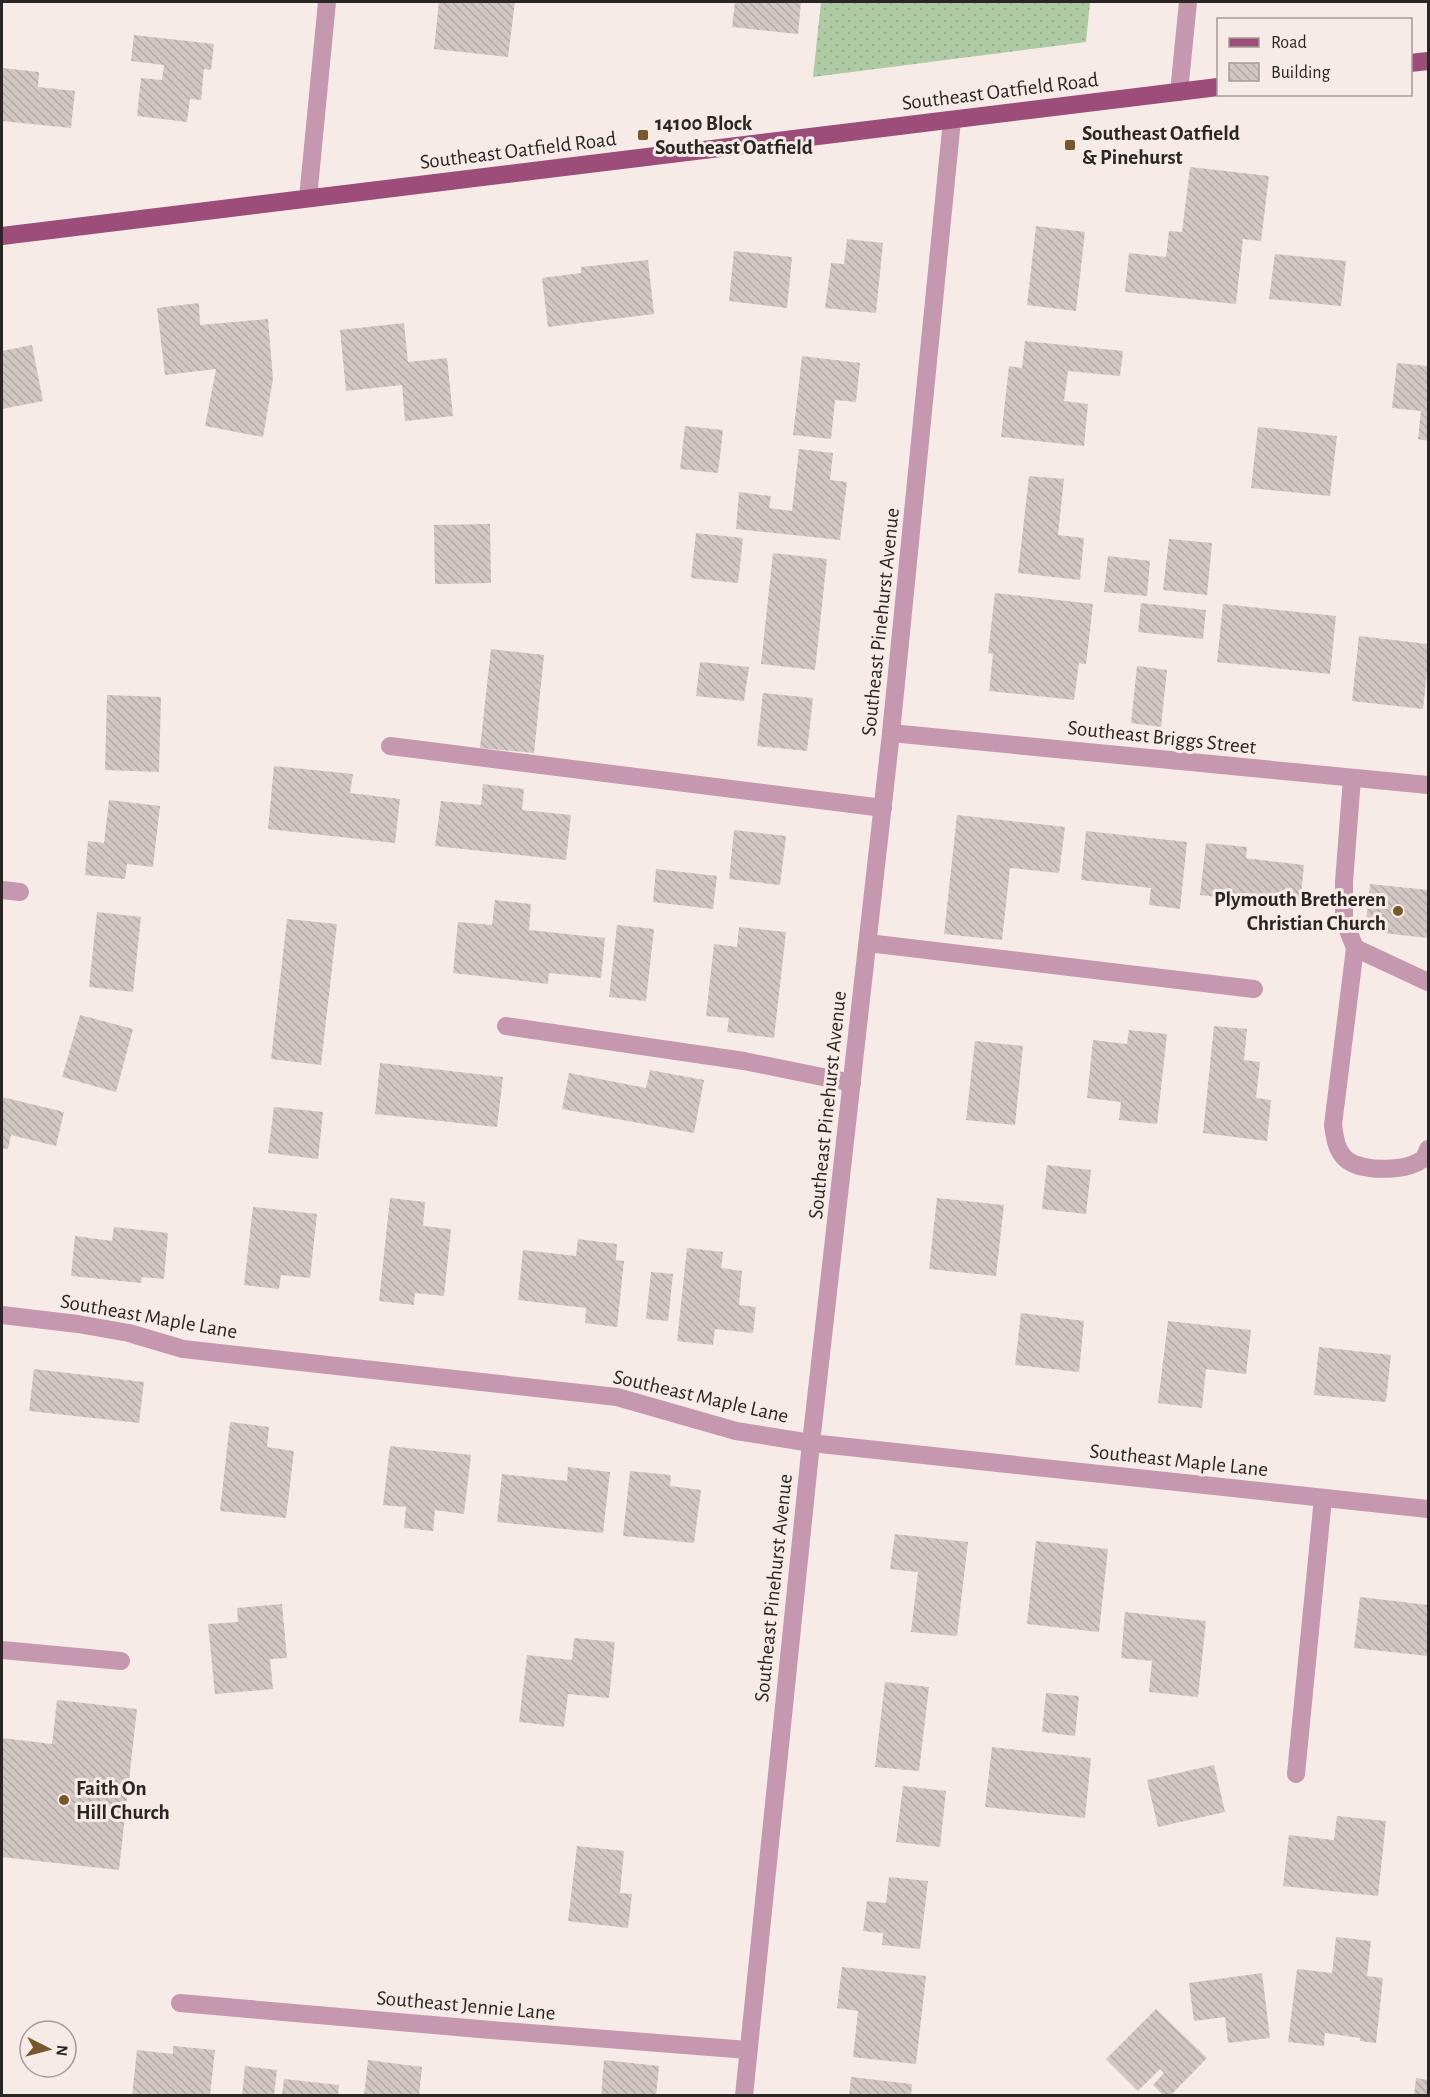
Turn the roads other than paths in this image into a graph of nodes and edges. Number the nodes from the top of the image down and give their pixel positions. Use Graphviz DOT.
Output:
graph roads {
  1 [pos="327,2"];
  2 [pos="1188,2"];
  3 [pos="1428,61"];
  4 [pos="1412,63"];
  5 [pos="1217,87"];
  6 [pos="1179,92"];
  7 [pos="952,120"];
  8 [pos="308,198"];
  9 [pos="2,236"];
  10 [pos="891,733"];
  11 [pos="390,746"];
  12 [pos="1352,778"];
  13 [pos="1428,785"];
  14 [pos="883,808"];
  15 [pos="868,943"];
  16 [pos="1355,948"];
  17 [pos="1428,982"];
  18 [pos="1254,989"];
  19 [pos="506,1026"];
  20 [pos="852,1083"];
  21 [pos="1428,1149"];
  22 [pos="2,1315"];
  23 [pos="811,1443"];
  24 [pos="1323,1498"];
  25 [pos="1428,1509"];
  26 [pos="2,1650"];
  27 [pos="121,1661"];
  28 [pos="1296,1774"];
  29 [pos="180,2003"];
  30 [pos="748,2050"];
  31 [pos="744,2096"];
  1 -- 8 [label="street"];
  2 -- 6 [label="street"];
  3 -- 4 [label="main road"];
  5 -- 6 [label="main road, Southeast Oatfield Road"];
  6 -- 7 [label="main road, Southeast Oatfield Road"];
  7 -- 8 [label="main road, Southeast Oatfield Road"];
  7 -- 10 [label="street, Southeast Pinehurst Avenue"];
  8 -- 9 [label="main road, Southeast Oatfield Road"];
  10 -- 12 [label="street, Southeast Briggs Street"];
  10 -- 14 [label="street, Southeast Pinehurst Avenue"];
  11 -- 14 [label="street"];
  12 -- 13 [label="street, Southeast Briggs Street"];
  12 -- 16 [label="street"];
  14 -- 15 [label="street, Southeast Pinehurst Avenue"];
  15 -- 18 [label="street"];
  15 -- 20 [label="street, Southeast Pinehurst Avenue"];
  16 -- 17 [label="street"];
  16 -- 21 [label="street"];
  19 -- 20 [label="street"];
  20 -- 23 [label="street, Southeast Pinehurst Avenue"];
  22 -- 23 [label="street, Southeast Maple Lane"];
  23 -- 24 [label="street, Southeast Maple Lane"];
  23 -- 30 [label="street, Southeast Pinehurst Avenue"];
  24 -- 25 [label="street, Southeast Maple Lane"];
  24 -- 28 [label="street"];
  26 -- 27 [label="street"];
  29 -- 30 [label="street, Southeast Jennie Lane"];
  30 -- 31 [label="street, Southeast Pinehurst Avenue"];
}
